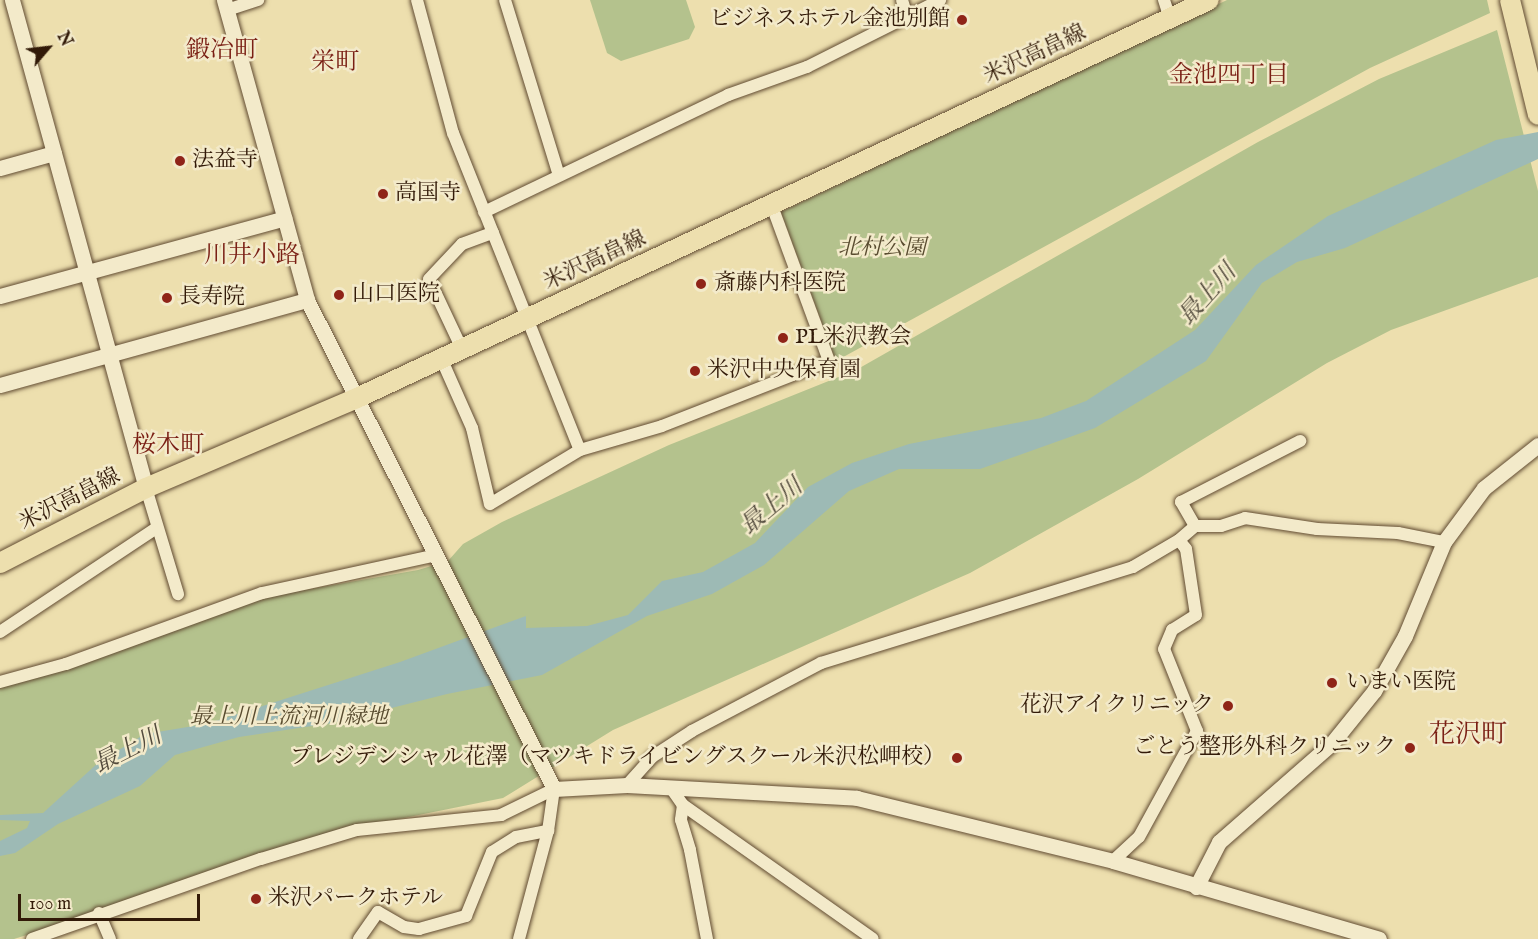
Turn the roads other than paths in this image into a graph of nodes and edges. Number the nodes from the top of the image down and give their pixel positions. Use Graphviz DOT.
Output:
graph roads {
  1 [pos="12,0"];
  2 [pos="258,0"];
  3 [pos="417,0"];
  4 [pos="505,0"];
  5 [pos="902,0"];
  6 [pos="940,0"];
  7 [pos="1209,0"];
  8 [pos="1510,0"];
  9 [pos="226,5"];
  10 [pos="1167,9"];
  11 [pos="907,16"];
  12 [pos="1538,115"];
  13 [pos="54,153"];
  14 [pos="0,168"];
  15 [pos="559,175"];
  16 [pos="772,206"];
  17 [pos="484,212"];
  18 [pos="285,218"];
  19 [pos="493,233"];
  20 [pos="85,271"];
  21 [pos="0,296"];
  22 [pos="307,300"];
  23 [pos="528,318"];
  24 [pos="462,349"];
  25 [pos="107,354"];
  26 [pos="441,358"];
  27 [pos="0,385"];
  28 [pos="357,399"];
  29 [pos="1300,441"];
  30 [pos="1538,445"];
  31 [pos="580,450"];
  32 [pos="146,488"];
  33 [pos="1195,526"];
  34 [pos="155,529"];
  35 [pos="1179,540"];
  36 [pos="1444,542"];
  37 [pos="436,555"];
  38 [pos="0,563"];
  39 [pos="178,594"];
  40 [pos="0,632"];
  41 [pos="0,682"];
  42 [pos="627,785"];
  43 [pos="671,788"];
  44 [pos="554,789"];
  45 [pos="683,805"];
  46 [pos="548,831"];
  47 [pos="1113,861"];
  48 [pos="1196,887"];
  49 [pos="99,913"];
  50 [pos="32,939"];
  51 [pos="110,939"];
  52 [pos="359,939"];
  53 [pos="519,939"];
  54 [pos="707,939"];
  55 [pos="873,939"];
  56 [pos="1379,939"];
  1 -- 13 [label="street"];
  2 -- 9 [label="street"];
  3 -- 17 [label="street"];
  4 -- 15 [label="street"];
  5 -- 11 [label="street"];
  6 -- 11 [label="street"];
  7 -- 10 [label="main road, 米沢高畠線"];
  8 -- 12 [label="main road"];
  9 -- 18 [label="street"];
  10 -- 16 [label="main road, 米沢高畠線"];
  11 -- 15 [label="street"];
  13 -- 14 [label="street"];
  13 -- 20 [label="street"];
  15 -- 17 [label="street"];
  16 -- 23 [label="main road, 米沢高畠線"];
  16 -- 31 [label="street"];
  17 -- 19 [label="street"];
  18 -- 20 [label="street"];
  18 -- 22 [label="street"];
  19 -- 23 [label="street"];
  19 -- 24 [label="street"];
  20 -- 21 [label="street"];
  20 -- 25 [label="street"];
  22 -- 25 [label="street"];
  22 -- 28 [label="street"];
  23 -- 24 [label="main road, 米沢高畠線"];
  23 -- 31 [label="street"];
  24 -- 26 [label="main road, 米沢高畠線"];
  25 -- 27 [label="street"];
  25 -- 32 [label="street"];
  26 -- 28 [label="main road, 米沢高畠線"];
  26 -- 31 [label="street"];
  28 -- 32 [label="main road, 米沢高畠線"];
  28 -- 37 [label="street"];
  29 -- 33 [label="street"];
  30 -- 36 [label="street"];
  32 -- 34 [label="street"];
  32 -- 38 [label="main road, 米沢高畠線"];
  33 -- 35 [label="street"];
  33 -- 36 [label="street"];
  34 -- 39 [label="street"];
  34 -- 40 [label="street"];
  35 -- 42 [label="street"];
  35 -- 47 [label="street"];
  36 -- 48 [label="street"];
  37 -- 41 [label="street"];
  37 -- 44 [label="street"];
  42 -- 43 [label="street"];
  42 -- 44 [label="street"];
  43 -- 45 [label="street"];
  43 -- 47 [label="street"];
  44 -- 46 [label="street"];
  44 -- 49 [label="street"];
  45 -- 54 [label="street"];
  45 -- 55 [label="street"];
  46 -- 52 [label="street"];
  46 -- 53 [label="street"];
  47 -- 48 [label="street"];
  48 -- 56 [label="street"];
  49 -- 50 [label="street"];
  49 -- 51 [label="street"];
}
